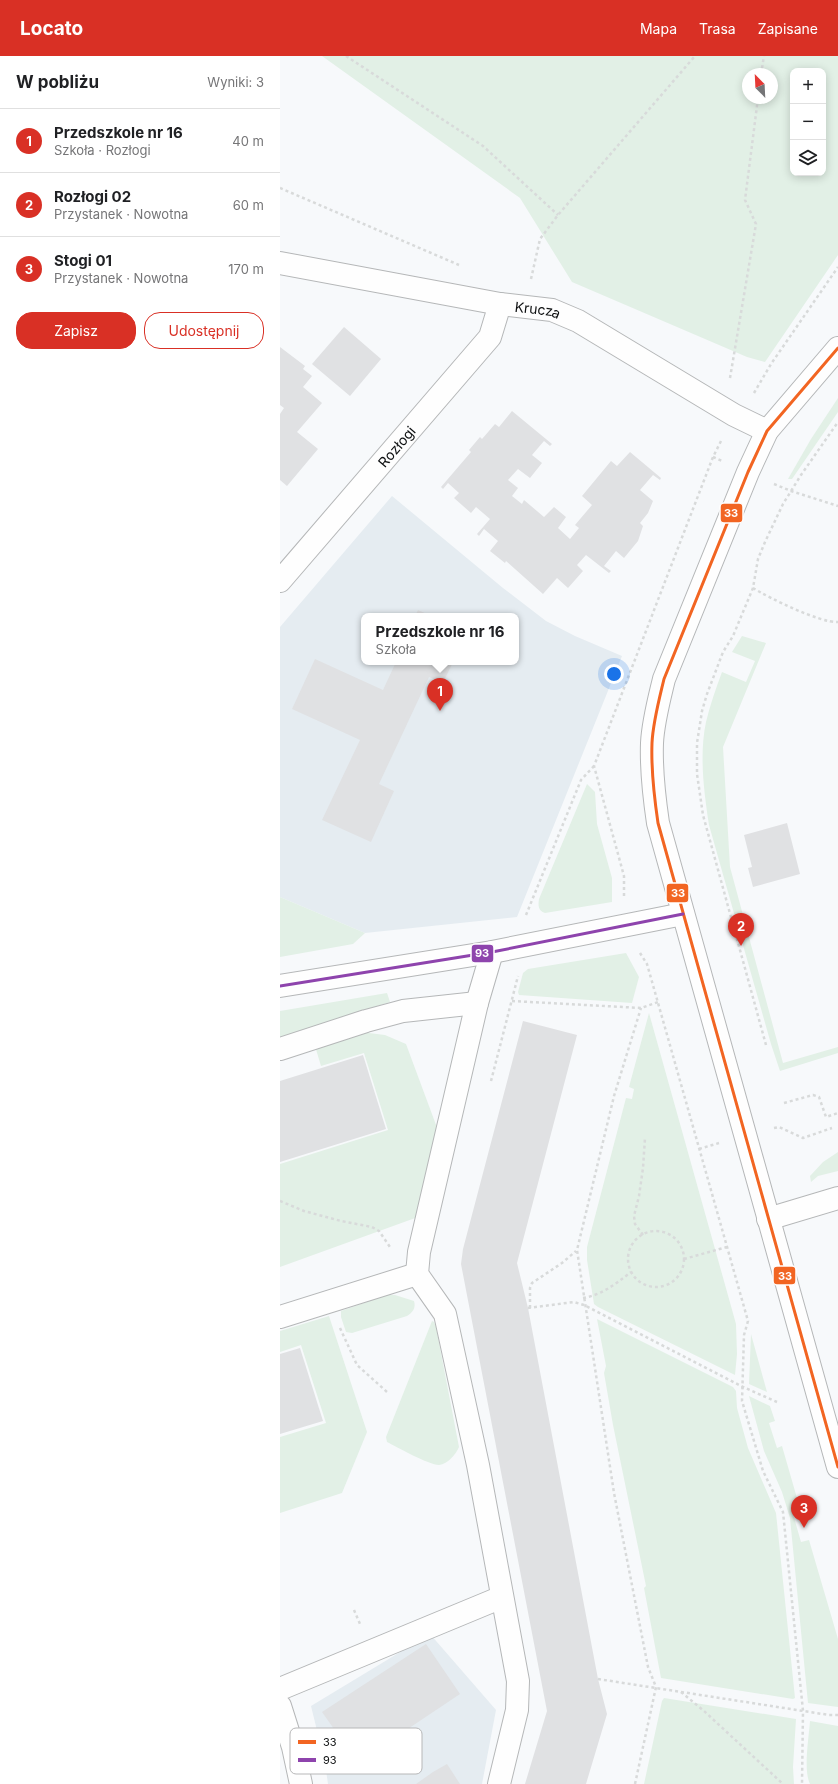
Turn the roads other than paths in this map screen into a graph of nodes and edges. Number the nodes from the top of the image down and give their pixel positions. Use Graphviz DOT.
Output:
graph roads {
  1 [pos="280,263"];
  2 [pos="500,304"];
  3 [pos="838,348"];
  4 [pos="767,431"];
  5 [pos="280,581"];
  6 [pos="683,914"];
  7 [pos="492,952"];
  8 [pos="280,986"];
  9 [pos="477,1003"];
  10 [pos="280,1049"];
  11 [pos="838,1198"];
  12 [pos="768,1218"];
  13 [pos="416,1274"];
  14 [pos="280,1317"];
  15 [pos="838,1467"];
  16 [pos="502,1597"];
  17 [pos="280,1689"];
  18 [pos="280,1706"];
  19 [pos="290,1739"];
  20 [pos="299,1774"];
  21 [pos="301,1784"];
  22 [pos="499,1784"];
  1 -- 2 [label="street, Krucza"];
  2 -- 4 [label="street, Krucza"];
  2 -- 5 [label="street, Rozłogi"];
  3 -- 4 [label="street"];
  4 -- 6 [label="street"];
  6 -- 7 [label="street"];
  6 -- 12 [label="street"];
  7 -- 8 [label="street"];
  7 -- 9 [label="street"];
  9 -- 10 [label="street"];
  9 -- 13 [label="street"];
  11 -- 12 [label="street"];
  12 -- 15 [label="street"];
  13 -- 14 [label="street"];
  13 -- 16 [label="street"];
  16 -- 17 [label="street"];
  16 -- 22 [label="street"];
  18 -- 19 [label="street"];
  20 -- 21 [label="street"];
}
